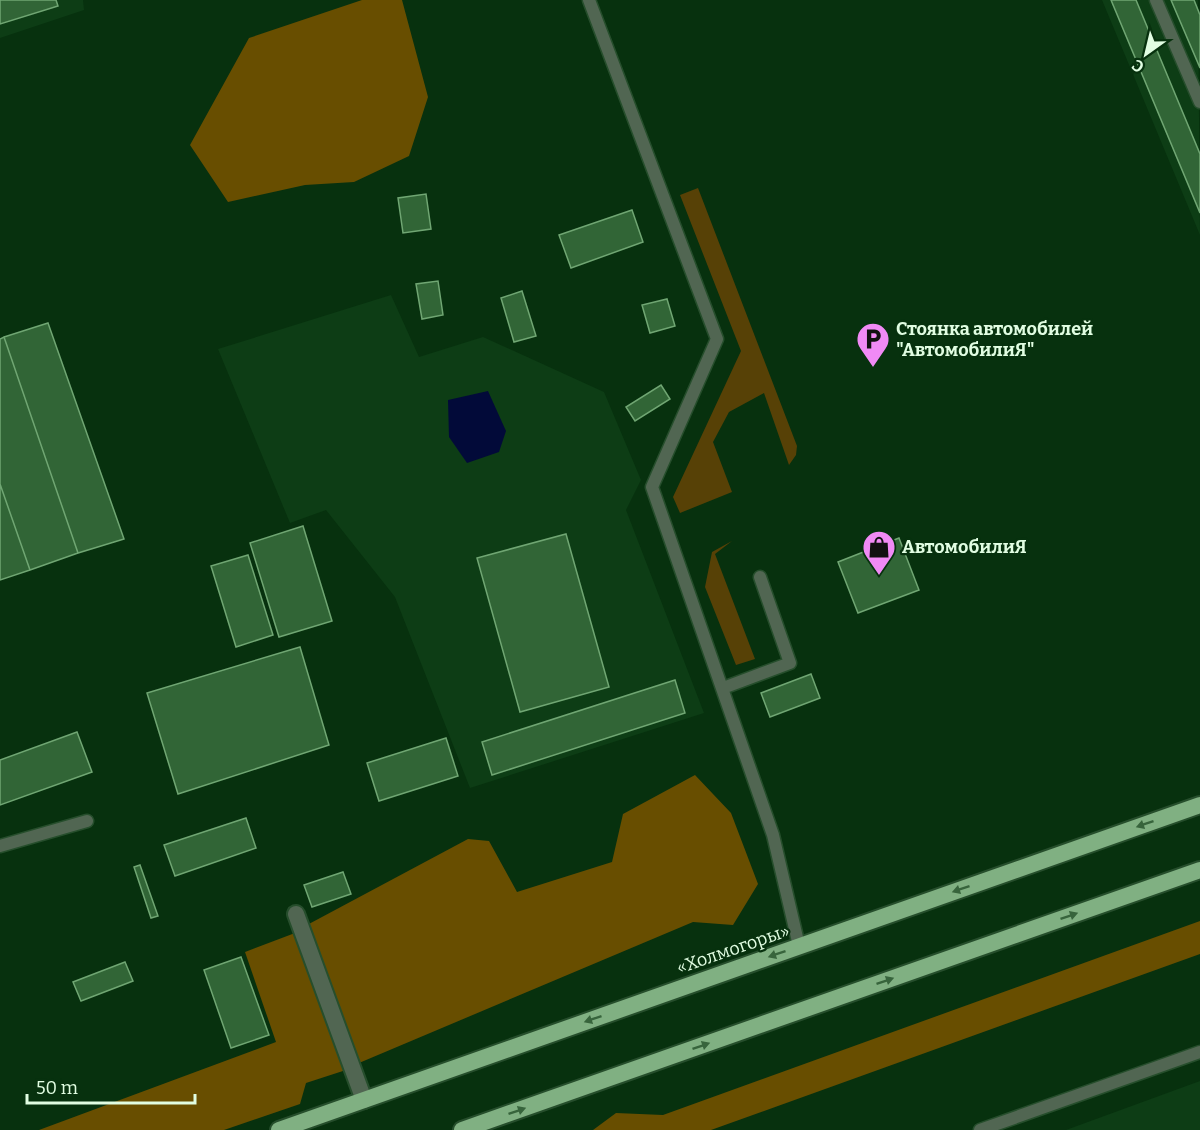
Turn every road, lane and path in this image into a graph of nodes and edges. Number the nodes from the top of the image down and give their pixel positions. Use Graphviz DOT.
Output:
graph roads {
  1 [pos="589,0"];
  2 [pos="1156,0"];
  3 [pos="1200,102"];
  4 [pos="760,577"];
  5 [pos="723,687"];
  6 [pos="1200,805"];
  7 [pos="87,821"];
  8 [pos="0,846"];
  9 [pos="1200,870"];
  10 [pos="296,914"];
  11 [pos="800,946"];
  12 [pos="1200,1052"];
  13 [pos="364,1100"];
  14 [pos="279,1130"];
  15 [pos="462,1130"];
  16 [pos="980,1130"];
  1 -- 5 [label="lane"];
  2 -- 3 [label="lane"];
  4 -- 5 [label="lane"];
  5 -- 11 [label="lane"];
  6 -- 11 [label="highway, «Холмогоры», one-way"];
  7 -- 8 [label="lane"];
  15 -- 9 [label="highway, one-way"];
  10 -- 13 [label="street"];
  11 -- 13 [label="highway, «Холмогоры», one-way"];
  12 -- 16 [label="lane"];
  13 -- 14 [label="highway, «Холмогоры»"];
}
